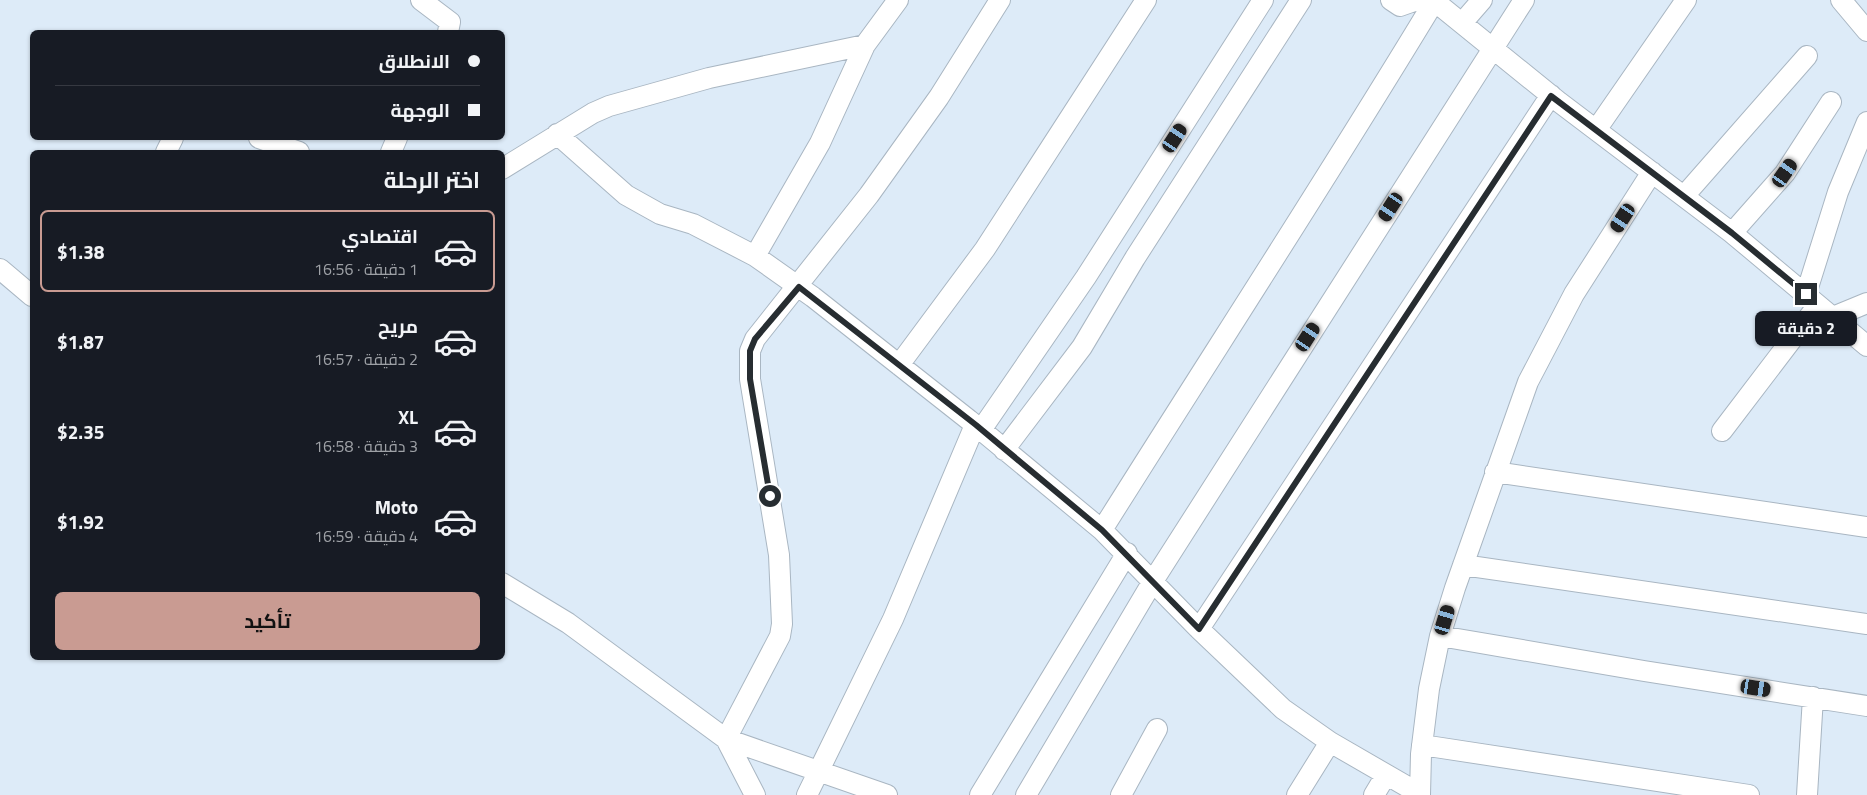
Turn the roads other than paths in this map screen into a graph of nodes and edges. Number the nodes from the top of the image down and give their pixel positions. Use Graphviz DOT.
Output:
graph roads {
  1 [pos="422,0"];
  2 [pos="898,0"];
  3 [pos="1000,0"];
  4 [pos="1146,0"];
  5 [pos="1263,0"];
  6 [pos="1301,0"];
  7 [pos="1391,0"];
  8 [pos="1416,0"];
  9 [pos="1434,0"];
  10 [pos="1482,0"];
  11 [pos="1524,0"];
  12 [pos="1686,0"];
  13 [pos="1841,0"];
  14 [pos="1462,23"];
  15 [pos="448,30"];
  16 [pos="1867,31"];
  17 [pos="865,45"];
  18 [pos="1494,49"];
  19 [pos="1807,56"];
  20 [pos="1551,96"];
  21 [pos="1831,102"];
  22 [pos="1867,122"];
  23 [pos="1596,130"];
  24 [pos="557,134"];
  25 [pos="266,140"];
  26 [pos="293,150"];
  27 [pos="505,166"];
  28 [pos="1652,172"];
  29 [pos="1684,196"];
  30 [pos="1732,233"];
  31 [pos="754,256"];
  32 [pos="0,269"];
  33 [pos="799,287"];
  34 [pos="30,294"];
  35 [pos="1867,303"];
  36 [pos="1819,305"];
  37 [pos="1867,346"];
  38 [pos="899,365"];
  39 [pos="978,428"];
  40 [pos="1722,431"];
  41 [pos="1004,450"];
  42 [pos="1496,472"];
  43 [pos="1867,527"];
  44 [pos="1102,530"];
  45 [pos="1127,553"];
  46 [pos="1463,565"];
  47 [pos="1153,581"];
  48 [pos="505,586"];
  49 [pos="1867,624"];
  50 [pos="1199,629"];
  51 [pos="1440,636"];
  52 [pos="1813,697"];
  53 [pos="1867,706"];
  54 [pos="1157,729"];
  55 [pos="726,739"];
  56 [pos="1330,742"];
  57 [pos="1422,745"];
  58 [pos="819,773"];
  59 [pos="1386,775"];
  60 [pos="755,795"];
  61 [pos="807,795"];
  62 [pos="887,795"];
  63 [pos="980,795"];
  64 [pos="1026,795"];
  65 [pos="1121,795"];
  66 [pos="1297,795"];
  67 [pos="1374,795"];
  68 [pos="1420,795"];
  69 [pos="1749,795"];
  70 [pos="1807,795"];
  1 -- 15 [label="street"];
  2 -- 17 [label="street"];
  3 -- 33 [label="street"];
  4 -- 38 [label="street"];
  5 -- 39 [label="street"];
  6 -- 41 [label="street"];
  7 -- 8 [label="street"];
  9 -- 14 [label="street"];
  9 -- 44 [label="street"];
  10 -- 14 [label="street"];
  11 -- 18 [label="street"];
  12 -- 23 [label="street"];
  13 -- 16 [label="street"];
  14 -- 18 [label="street"];
  17 -- 24 [label="street"];
  17 -- 31 [label="street"];
  18 -- 20 [label="street"];
  18 -- 47 [label="street"];
  19 -- 29 [label="street"];
  20 -- 23 [label="street"];
  20 -- 50 [label="street"];
  21 -- 30 [label="street"];
  22 -- 36 [label="street"];
  23 -- 28 [label="street"];
  24 -- 27 [label="street"];
  24 -- 31 [label="street"];
  25 -- 26 [label="street"];
  28 -- 29 [label="street"];
  28 -- 42 [label="street"];
  29 -- 30 [label="street"];
  30 -- 36 [label="street"];
  31 -- 33 [label="street"];
  32 -- 34 [label="street"];
  33 -- 38 [label="street"];
  33 -- 55 [label="street"];
  35 -- 36 [label="street"];
  36 -- 37 [label="street"];
  36 -- 40 [label="street"];
  38 -- 39 [label="street"];
  39 -- 41 [label="street"];
  39 -- 58 [label="street"];
  41 -- 44 [label="street"];
  42 -- 43 [label="street"];
  42 -- 46 [label="street"];
  44 -- 45 [label="street"];
  45 -- 47 [label="street"];
  45 -- 63 [label="street"];
  46 -- 49 [label="street"];
  46 -- 51 [label="street"];
  47 -- 50 [label="street"];
  47 -- 64 [label="street"];
  48 -- 55 [label="street"];
  50 -- 56 [label="street"];
  51 -- 52 [label="street"];
  51 -- 57 [label="street"];
  52 -- 53 [label="street"];
  52 -- 70 [label="street"];
  54 -- 65 [label="street"];
  55 -- 58 [label="street"];
  55 -- 60 [label="street"];
  56 -- 59 [label="street"];
  56 -- 66 [label="street"];
  57 -- 68 [label="street"];
  57 -- 69 [label="street"];
  58 -- 61 [label="street"];
  58 -- 62 [label="street"];
  59 -- 67 [label="street"];
  59 -- 68 [label="street"];
}
